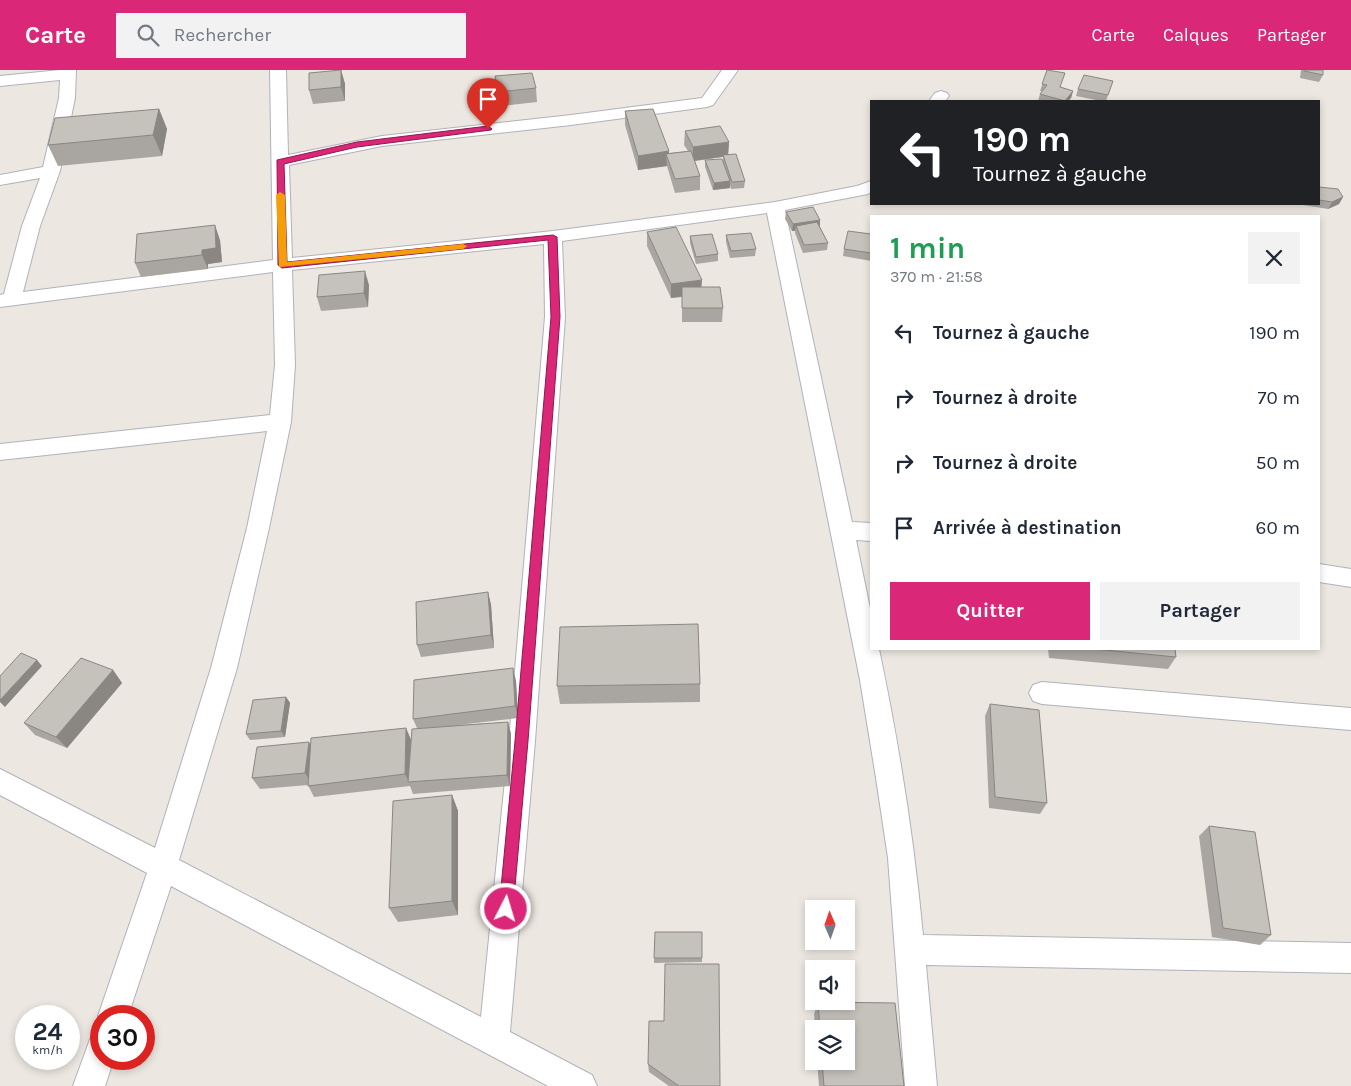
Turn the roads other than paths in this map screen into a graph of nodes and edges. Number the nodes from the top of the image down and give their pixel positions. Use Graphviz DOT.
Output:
graph roads {
  1 [pos="278,70"];
  2 [pos="730,70"];
  3 [pos="68,72"];
  4 [pos="0,81"];
  5 [pos="280,162"];
  6 [pos="51,171"];
  7 [pos="0,180"];
  8 [pos="870,186"];
  9 [pos="775,207"];
  10 [pos="553,237"];
  11 [pos="282,265"];
  12 [pos="6,300"];
  13 [pos="280,422"];
  14 [pos="0,452"];
  15 [pos="842,532"];
  16 [pos="870,532"];
  17 [pos="1320,573"];
  18 [pos="1351,578"];
  19 [pos="1042,694"];
  20 [pos="1351,719"];
  21 [pos="0,781"];
  22 [pos="163,867"];
  23 [pos="910,950"];
  24 [pos="1351,958"];
  25 [pos="116,1005"];
  26 [pos="494,1040"];
  27 [pos="94,1070"];
  28 [pos="89,1086"];
  29 [pos="581,1086"];
  30 [pos="921,1086"];
  1 -- 5 [label="street"];
  2 -- 5 [label="street"];
  3 -- 4 [label="street"];
  3 -- 6 [label="street"];
  5 -- 11 [label="street"];
  6 -- 7 [label="street"];
  6 -- 12 [label="street"];
  8 -- 9 [label="street"];
  9 -- 10 [label="street"];
  9 -- 15 [label="street"];
  10 -- 11 [label="street"];
  10 -- 26 [label="street"];
  11 -- 12 [label="street"];
  11 -- 13 [label="street"];
  13 -- 14 [label="street"];
  13 -- 22 [label="street"];
  15 -- 16 [label="street"];
  15 -- 23 [label="street"];
  17 -- 18 [label="street"];
  19 -- 20 [label="street"];
  21 -- 22 [label="street"];
  22 -- 25 [label="street"];
  22 -- 26 [label="street"];
  23 -- 24 [label="street"];
  23 -- 30 [label="street"];
  26 -- 29 [label="street"];
  27 -- 28 [label="street"];
}
